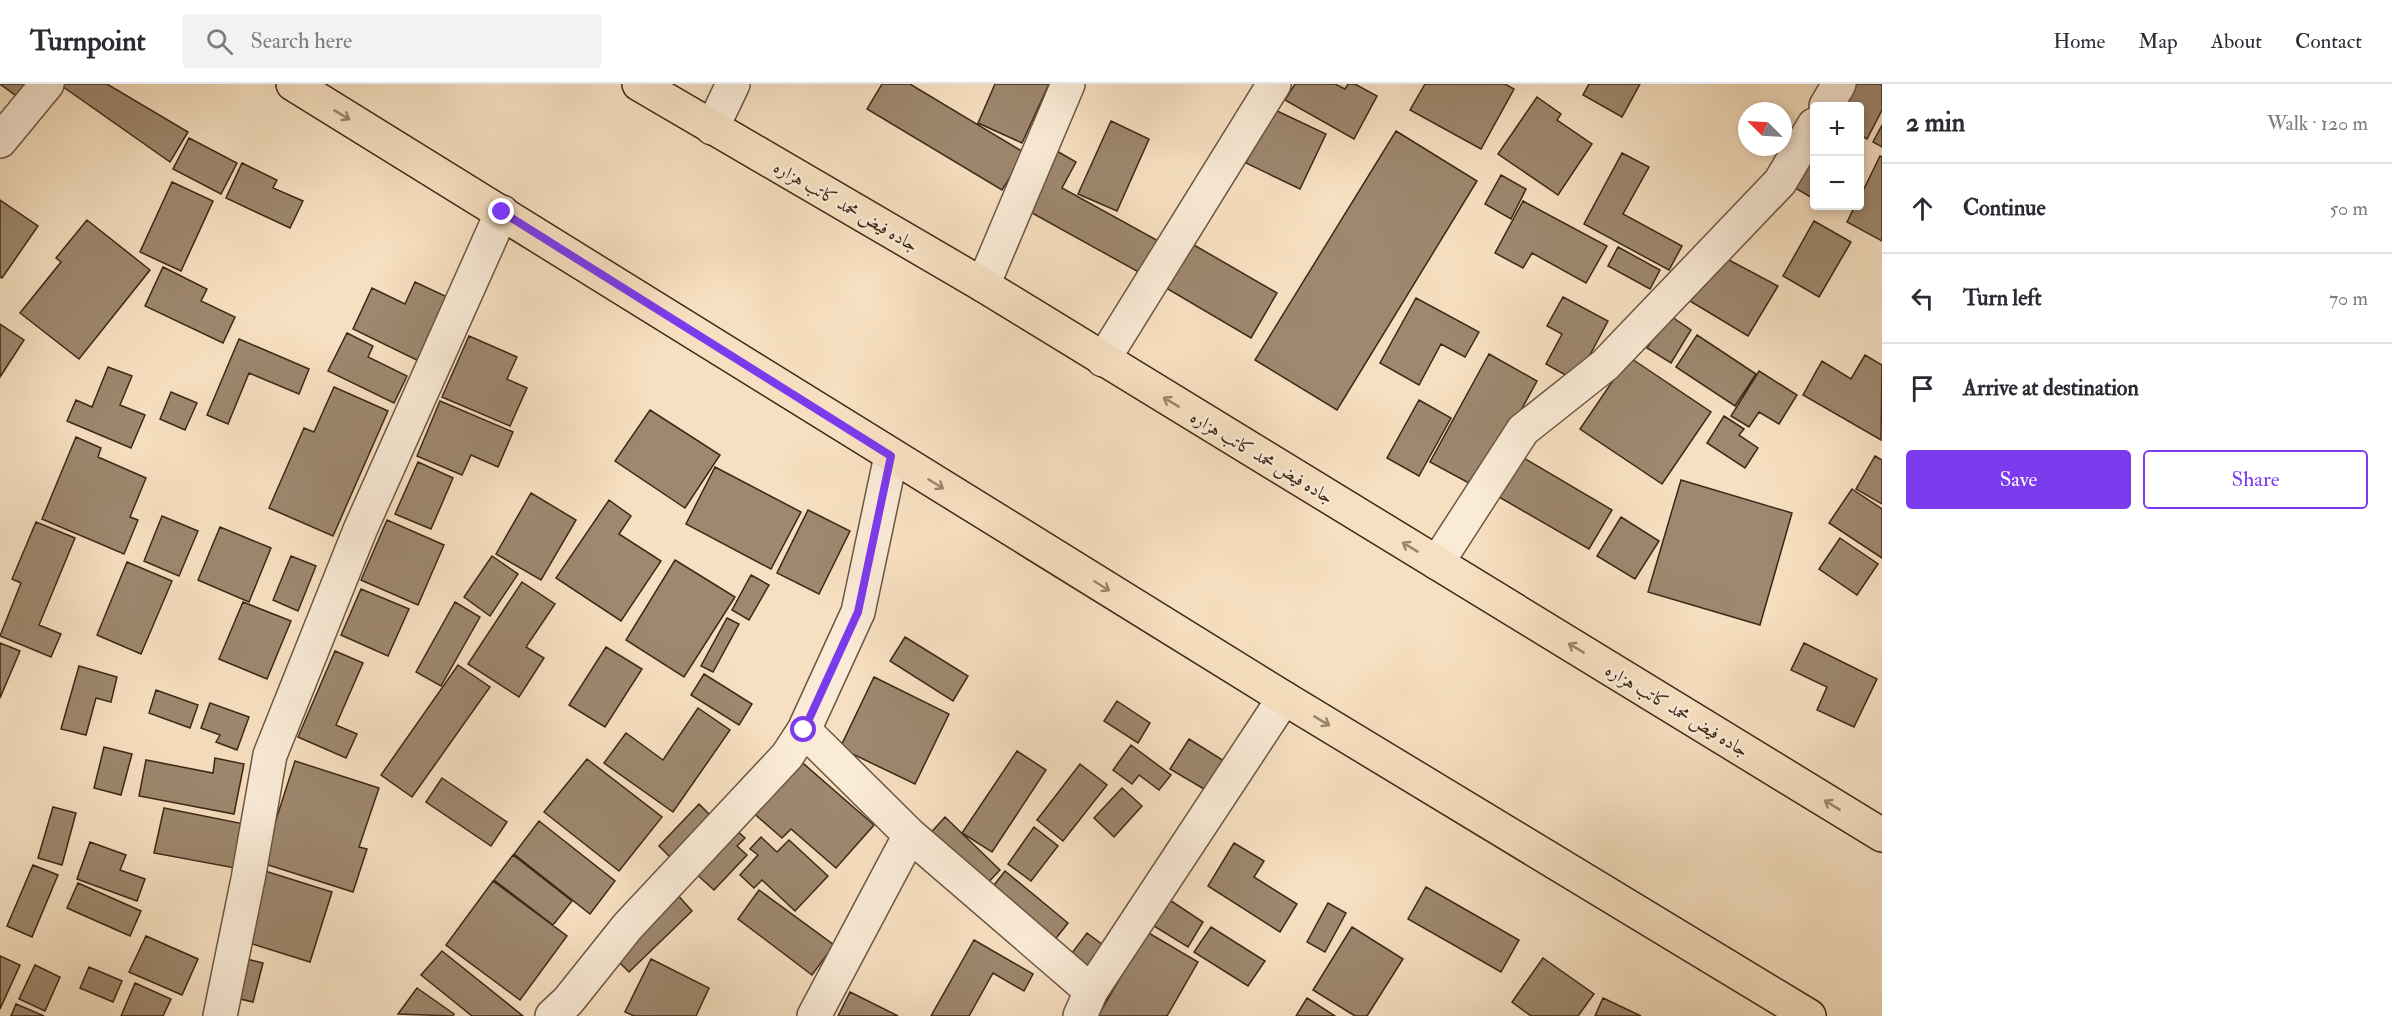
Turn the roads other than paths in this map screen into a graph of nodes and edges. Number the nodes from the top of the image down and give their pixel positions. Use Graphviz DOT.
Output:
graph roads {
  1 [pos="47,84"];
  2 [pos="292,84"];
  3 [pos="639,84"];
  4 [pos="732,84"];
  5 [pos="1068,84"];
  6 [pos="1274,84"];
  7 [pos="1839,84"];
  8 [pos="1828,102"];
  9 [pos="712,128"];
  10 [pos="1810,133"];
  11 [pos="0,141"];
  12 [pos="502,212"];
  13 [pos="983,285"];
  14 [pos="1103,360"];
  15 [pos="891,456"];
  16 [pos="1437,563"];
  17 [pos="1284,698"];
  18 [pos="804,730"];
  19 [pos="910,835"];
  20 [pos="1882,835"];
  21 [pos="1085,1004"];
  22 [pos="1792,1011"];
  23 [pos="220,1016"];
  24 [pos="552,1016"];
  25 [pos="814,1016"];
  1 -- 11 [label="street"];
  2 -- 12 [label="main road, one-way"];
  3 -- 9 [label="main road, جاده فیض محمد کاتب هزاره"];
  4 -- 9 [label="street"];
  5 -- 13 [label="street"];
  6 -- 14 [label="street"];
  7 -- 8 [label="street"];
  9 -- 13 [label="main road, جاده فیض محمد کاتب هزاره"];
  10 -- 16 [label="street"];
  12 -- 15 [label="main road"];
  12 -- 23 [label="street"];
  13 -- 14 [label="main road, جاده فیض محمد کاتب هزاره"];
  16 -- 14 [label="main road, جاده فیض محمد کاتب هزاره, one-way"];
  15 -- 17 [label="main road, one-way"];
  15 -- 18 [label="street"];
  20 -- 16 [label="main road, جاده فیض محمد کاتب هزاره, one-way"];
  17 -- 21 [label="street"];
  17 -- 22 [label="main road, one-way"];
  18 -- 19 [label="street"];
  18 -- 24 [label="street"];
  19 -- 21 [label="street"];
  19 -- 25 [label="street"];
}
